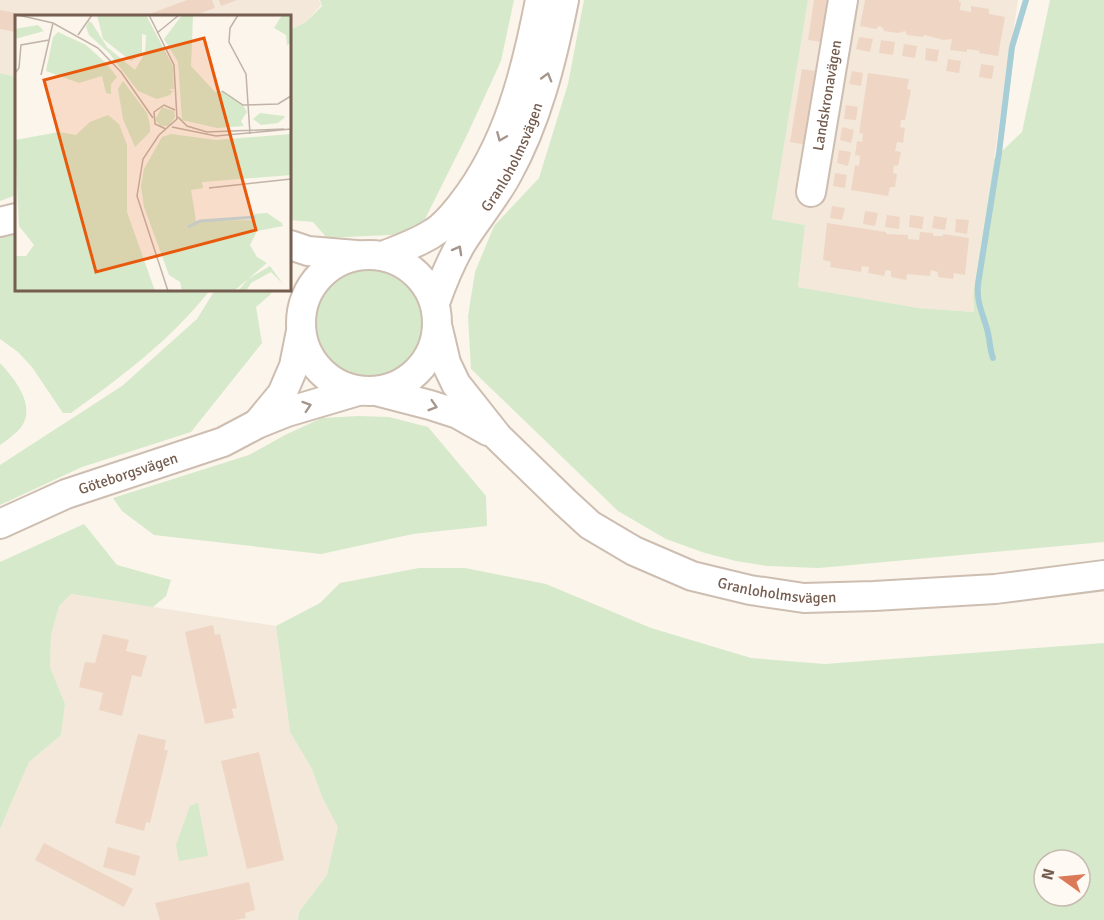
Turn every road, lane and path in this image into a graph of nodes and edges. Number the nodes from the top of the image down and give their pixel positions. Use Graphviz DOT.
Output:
graph roads {
  1 [pos="540,0"];
  2 [pos="564,0"];
  3 [pos="843,0"];
  4 [pos="811,192"];
  5 [pos="15,218"];
  6 [pos="0,222"];
  7 [pos="291,245"];
  8 [pos="372,256"];
  9 [pos="291,282"];
  10 [pos="436,316"];
  11 [pos="302,321"];
  12 [pos="367,391"];
  13 [pos="257,424"];
  14 [pos="498,437"];
  15 [pos="0,524"];
  16 [pos="1104,575"];
  1 -- 8 [label="street, Granloholmsvägen, one-way"];
  10 -- 2 [label="street, Granloholmsvägen, one-way"];
  3 -- 4 [label="street, Landskronavägen"];
  5 -- 6 [label="street"];
  7 -- 8 [label="street"];
  8 -- 10 [label="street"];
  8 -- 11 [label="street"];
  9 -- 11 [label="street"];
  10 -- 12 [label="street"];
  10 -- 14 [label="street, Granloholmsvägen"];
  11 -- 12 [label="street"];
  11 -- 13 [label="street, Göteborgsvägen"];
  13 -- 12 [label="street, Göteborgsvägen, one-way"];
  12 -- 14 [label="street, Granloholmsvägen, one-way"];
  13 -- 15 [label="street, Göteborgsvägen"];
  14 -- 16 [label="street, Granloholmsvägen"];
}
